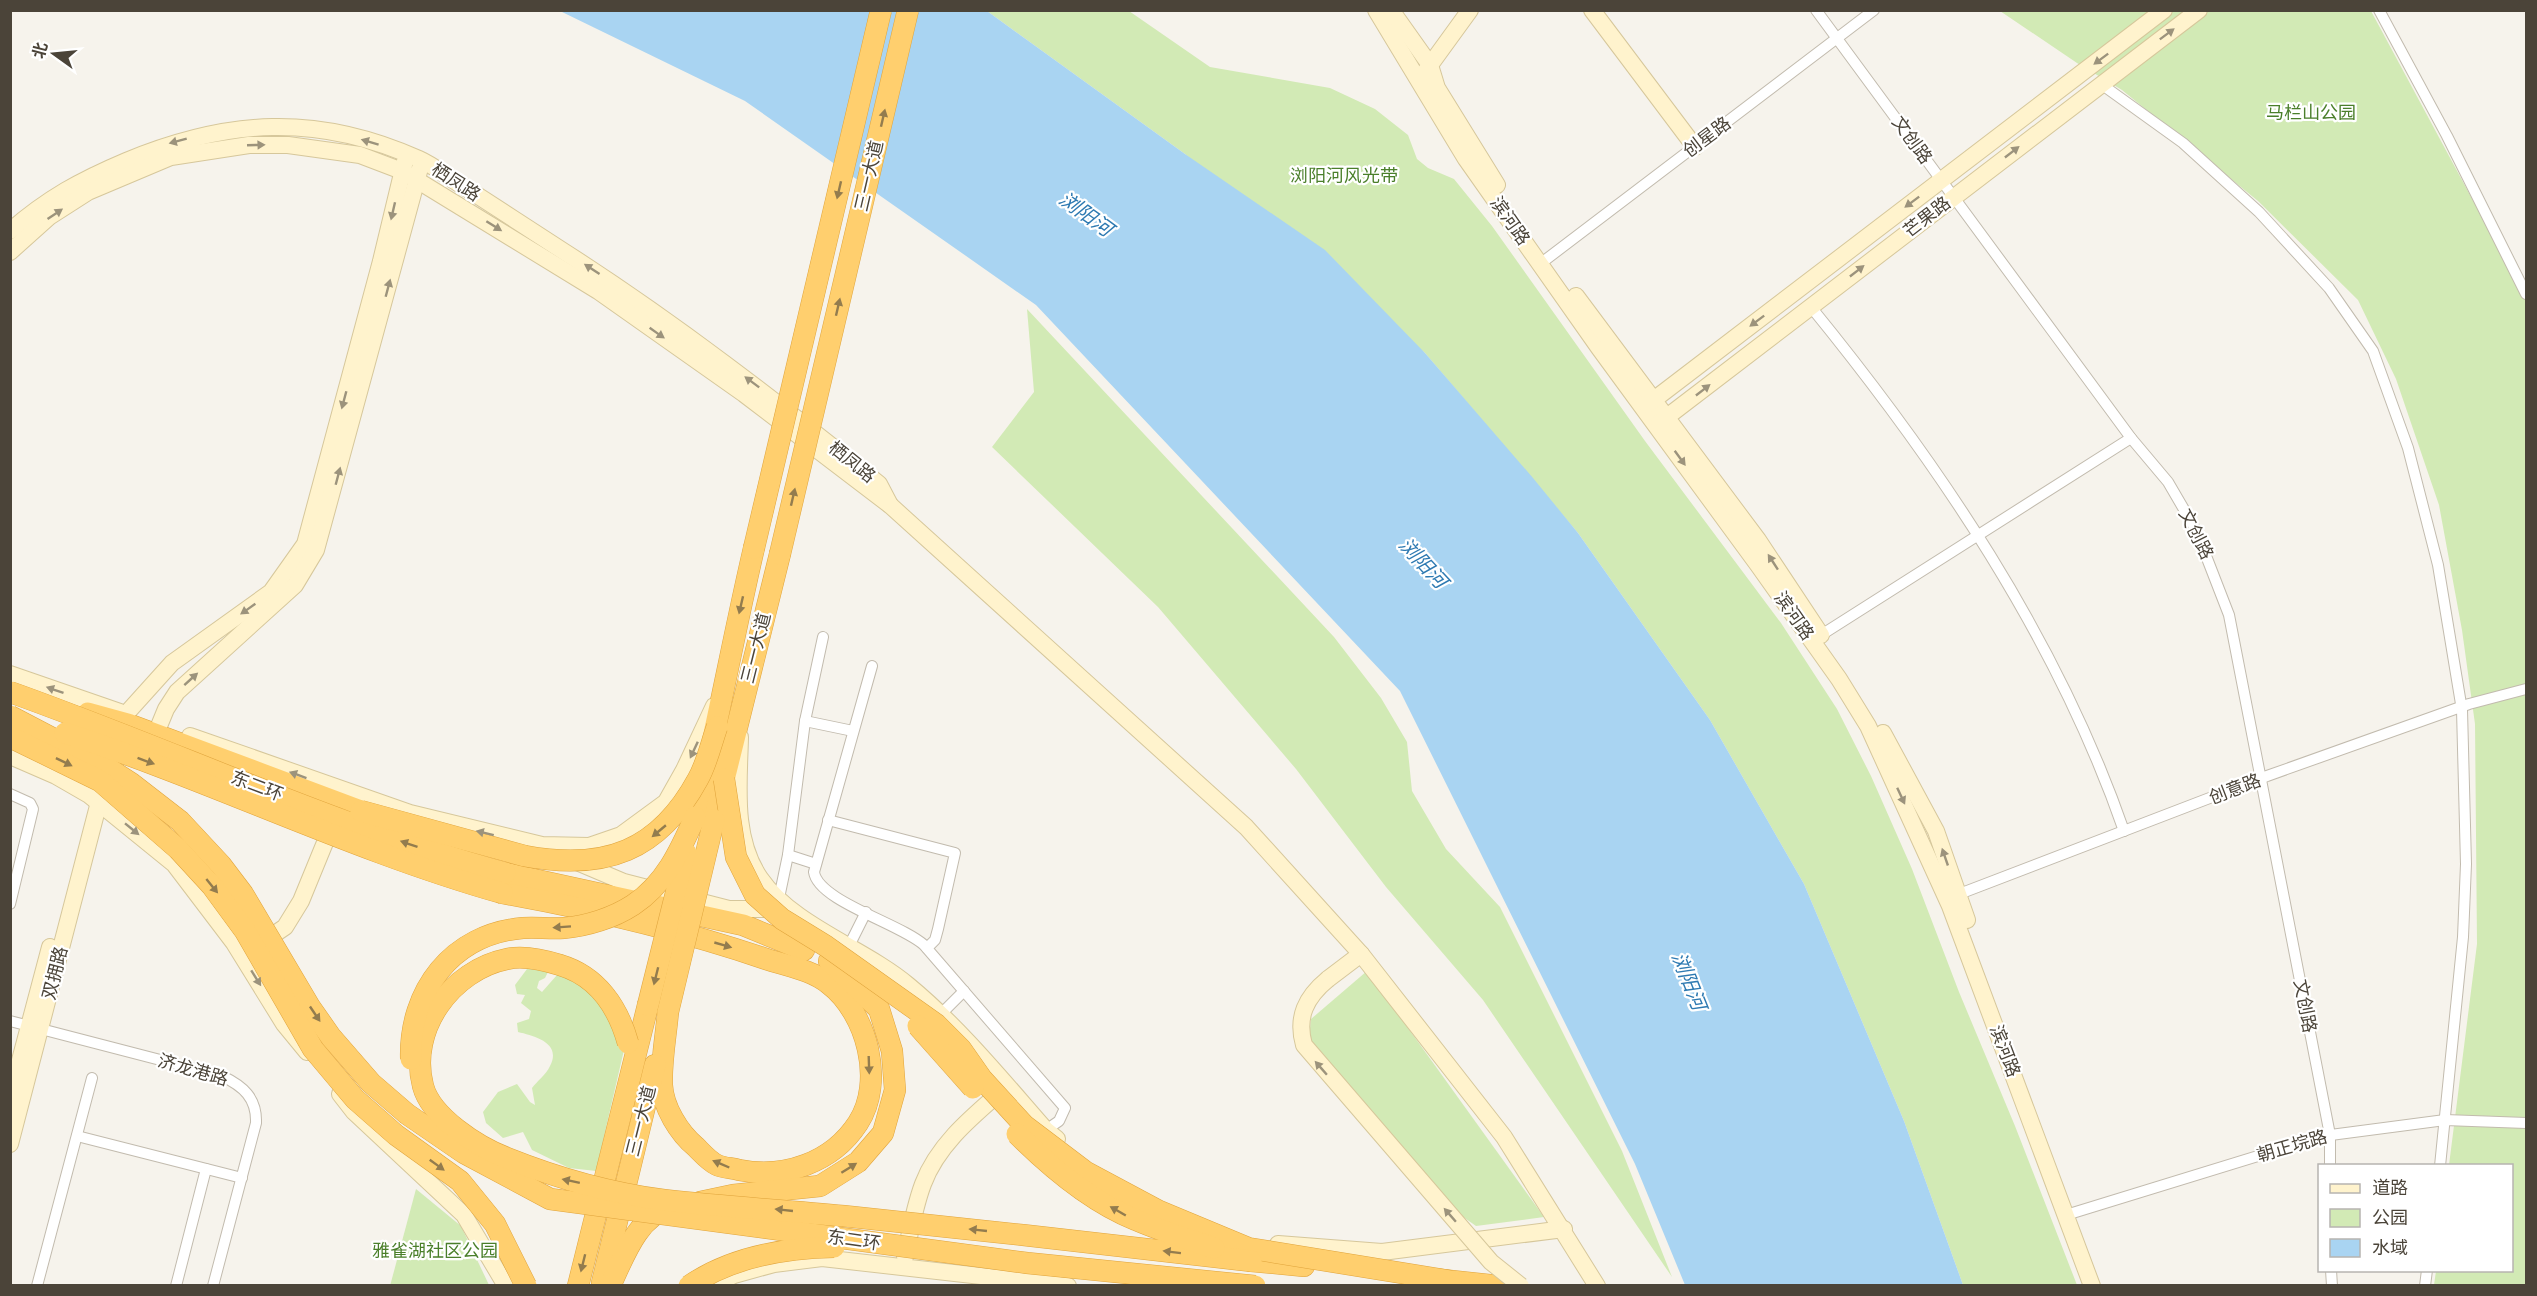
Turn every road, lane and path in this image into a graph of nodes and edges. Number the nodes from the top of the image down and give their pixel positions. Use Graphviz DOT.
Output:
graph roads {
  1 [pos="881,10"];
  2 [pos="908,10"];
  3 [pos="1376,10"];
  4 [pos="1390,10"];
  5 [pos="1457,10"];
  6 [pos="1470,10"];
  7 [pos="1592,10"];
  8 [pos="1816,10"];
  9 [pos="1874,10"];
  10 [pos="2164,10"];
  11 [pos="2199,10"];
  12 [pos="2379,10"];
  13 [pos="1837,38"];
  14 [pos="1426,60"];
  15 [pos="1416,74"];
  16 [pos="2101,84"];
  17 [pos="1695,147"];
  18 [pos="414,157"];
  19 [pos="409,174"];
  20 [pos="1941,180"];
  21 [pos="1953,198"];
  22 [pos="10,231"];
  23 [pos="10,252"];
  24 [pos="1544,261"];
  25 [pos="2526,294"];
  26 [pos="1811,307"];
  27 [pos="1649,404"];
  28 [pos="1662,421"];
  29 [pos="2131,438"];
  30 [pos="891,506"];
  31 [pos="1978,536"];
  32 [pos="823,637"];
  33 [pos="1816,638"];
  34 [pos="872,666"];
  35 [pos="10,674"];
  36 [pos="724,677"];
  37 [pos="2526,689"];
  38 [pos="15,694"];
  39 [pos="741,706"];
  40 [pos="2462,706"];
  41 [pos="126,714"];
  42 [pos="10,716"];
  43 [pos="805,721"];
  44 [pos="159,726"];
  45 [pos="717,727"];
  46 [pos="853,732"];
  47 [pos="10,737"];
  48 [pos="10,756"];
  49 [pos="724,779"];
  50 [pos="2261,779"];
  51 [pos="10,794"];
  52 [pos="94,798"];
  53 [pos="342,799"];
  54 [pos="695,817"];
  55 [pos="828,820"];
  56 [pos="2124,831"];
  57 [pos="542,845"];
  58 [pos="788,855"];
  59 [pos="816,864"];
  60 [pos="504,883"];
  61 [pos="1952,897"];
  62 [pos="11,898"];
  63 [pos="785,903"];
  64 [pos="866,912"];
  65 [pos="849,946"];
  66 [pos="927,948"];
  67 [pos="1361,954"];
  68 [pos="242,957"];
  69 [pos="829,961"];
  70 [pos="964,991"];
  71 [pos="658,1009"];
  72 [pos="941,1014"];
  73 [pos="10,1021"];
  74 [pos="35,1027"];
  75 [pos="92,1078"];
  76 [pos="1007,1086"];
  77 [pos="10,1098"];
  78 [pos="2445,1120"];
  79 [pos="2526,1123"];
  80 [pos="617,1125"];
  81 [pos="1046,1130"];
  82 [pos="2330,1135"];
  83 [pos="76,1136"];
  84 [pos="10,1144"];
  85 [pos="464,1153"];
  86 [pos="2330,1164"];
  87 [pos="2440,1164"];
  88 [pos="206,1169"];
  89 [pos="242,1178"];
  90 [pos="2070,1213"];
  91 [pos="1564,1229"];
  92 [pos="1251,1261"];
  93 [pos="903,1266"];
  94 [pos="1451,1281"];
  95 [pos="37,1286"];
  96 [pos="176,1286"];
  97 [pos="213,1286"];
  98 [pos="506,1286"];
  99 [pos="526,1286"];
  100 [pos="578,1286"];
  101 [pos="601,1286"];
  102 [pos="610,1286"];
  103 [pos="689,1286"];
  104 [pos="713,1286"];
  105 [pos="1068,1286"];
  106 [pos="1140,1286"];
  107 [pos="1255,1286"];
  108 [pos="1499,1286"];
  109 [pos="1521,1286"];
  110 [pos="1597,1286"];
  111 [pos="2092,1286"];
  112 [pos="2104,1286"];
  1 -- 36 [label="highway, 三一大道, one-way, bridge"];
  39 -- 2 [label="highway, 三一大道, one-way, bridge"];
  3 -- 15 [label="street, 滨河路"];
  4 -- 14 [label="street, 滨河路"];
  5 -- 14 [label="street"];
  6 -- 14 [label="street"];
  7 -- 17 [label="street"];
  8 -- 13 [label="street, 文创路"];
  9 -- 13 [label="street, 创星路"];
  10 -- 20 [label="street, 芒果路, one-way"];
  16 -- 11 [label="street, 芒果路, one-way"];
  12 -- 25 [label="street"];
  13 -- 17 [label="street, 创星路"];
  13 -- 20 [label="street, 文创路"];
  14 -- 15 [label="street"];
  14 -- 24 [label="street, 滨河路"];
  15 -- 24 [label="street, 滨河路"];
  21 -- 16 [label="street, 芒果路, one-way"];
  16 -- 40 [label="street"];
  17 -- 24 [label="street, 创星路"];
  18 -- 19 [label="street"];
  18 -- 22 [label="street, 栖凤路, one-way"];
  30 -- 18 [label="street, 栖凤路, one-way"];
  23 -- 19 [label="street, 栖凤路, one-way"];
  19 -- 30 [label="street, 栖凤路, one-way"];
  19 -- 41 [label="street, one-way"];
  44 -- 19 [label="street, one-way"];
  20 -- 21 [label="street, 文创路"];
  20 -- 27 [label="street, 芒果路, one-way"];
  26 -- 21 [label="street, 芒果路, one-way"];
  21 -- 29 [label="street, 文创路"];
  24 -- 27 [label="street, 滨河路"];
  28 -- 26 [label="street, 芒果路, one-way"];
  26 -- 31 [label="street"];
  27 -- 28 [label="street, 滨河路"];
  28 -- 33 [label="street, 滨河路"];
  29 -- 31 [label="street"];
  29 -- 50 [label="street, 文创路"];
  30 -- 67 [label="street"];
  31 -- 33 [label="street"];
  31 -- 56 [label="street"];
  32 -- 43 [label="street"];
  33 -- 61 [label="street, 滨河路"];
  34 -- 46 [label="street"];
  41 -- 35 [label="street, one-way"];
  36 -- 45 [label="highway, 三一大道"];
  36 -- 57 [label="street, one-way"];
  37 -- 40 [label="street, 创意路"];
  38 -- 53 [label="highway"];
  60 -- 38 [label="highway, 东二环, one-way, bridge"];
  39 -- 49 [label="highway, 三一大道"];
  39 -- 63 [label="street"];
  40 -- 50 [label="street, 创意路"];
  40 -- 78 [label="street"];
  41 -- 44 [label="street"];
  42 -- 60 [label="highway, one-way, bridge"];
  42 -- 85 [label="highway, one-way, bridge"];
  43 -- 46 [label="street"];
  43 -- 58 [label="street"];
  53 -- 44 [label="street, one-way"];
  45 -- 53 [label="highway, one-way, bridge"];
  45 -- 54 [label="highway, 三一大道, bridge"];
  46 -- 55 [label="street"];
  47 -- 99 [label="highway, one-way, bridge"];
  48 -- 52 [label="street"];
  49 -- 71 [label="highway, 三一大道, bridge"];
  49 -- 94 [label="highway, bridge"];
  50 -- 56 [label="street, 创意路"];
  50 -- 82 [label="street, 文创路"];
  51 -- 62 [label="street"];
  52 -- 68 [label="street, one-way"];
  52 -- 74 [label="street, 双拥路"];
  57 -- 53 [label="street, one-way"];
  53 -- 68 [label="street"];
  54 -- 71 [label="highway, 三一大道, one-way, bridge"];
  54 -- 85 [label="highway, one-way, bridge"];
  55 -- 59 [label="street"];
  55 -- 66 [label="street"];
  56 -- 61 [label="street, 创意路"];
  57 -- 63 [label="street"];
  58 -- 59 [label="street"];
  58 -- 63 [label="street"];
  59 -- 64 [label="street"];
  60 -- 69 [label="highway"];
  60 -- 71 [label="highway, one-way"];
  61 -- 90 [label="street, 滨河路"];
  63 -- 65 [label="street"];
  64 -- 65 [label="street"];
  64 -- 66 [label="street"];
  65 -- 72 [label="street"];
  66 -- 70 [label="street"];
  67 -- 91 [label="street"];
  109 -- 67 [label="street, one-way, bridge"];
  68 -- 98 [label="street, one-way"];
  92 -- 69 [label="highway, one-way, bridge"];
  102 -- 69 [label="highway, one-way"];
  70 -- 72 [label="street"];
  70 -- 81 [label="street"];
  71 -- 80 [label="highway, 三一大道"];
  71 -- 101 [label="highway, 三一大道"];
  72 -- 76 [label="street"];
  73 -- 74 [label="street, 济龙港路"];
  74 -- 77 [label="street, 双拥路"];
  74 -- 84 [label="street, 双拥路"];
  74 -- 89 [label="street, 济龙港路"];
  75 -- 83 [label="street"];
  76 -- 81 [label="street"];
  76 -- 93 [label="street"];
  78 -- 79 [label="street, 朝正垸路"];
  78 -- 82 [label="street, 朝正垸路"];
  78 -- 87 [label="street"];
  92 -- 80 [label="highway, one-way, bridge"];
  80 -- 100 [label="highway, 三一大道, one-way"];
  81 -- 91 [label="street"];
  82 -- 86 [label="street, 文创路"];
  82 -- 90 [label="street, 朝正垸路"];
  83 -- 88 [label="street"];
  83 -- 95 [label="street"];
  85 -- 107 [label="highway, 东二环, bridge"];
  88 -- 89 [label="street"];
  88 -- 96 [label="street"];
  89 -- 97 [label="street, 济龙港路"];
  90 -- 111 [label="street, 滨河路"];
  90 -- 112 [label="street, 滨河路"];
  91 -- 110 [label="street"];
  92 -- 94 [label="highway, bridge"];
  93 -- 104 [label="street"];
  93 -- 105 [label="street"];
  94 -- 108 [label="highway"];
  103 -- 106 [label="highway, bridge"];
}
